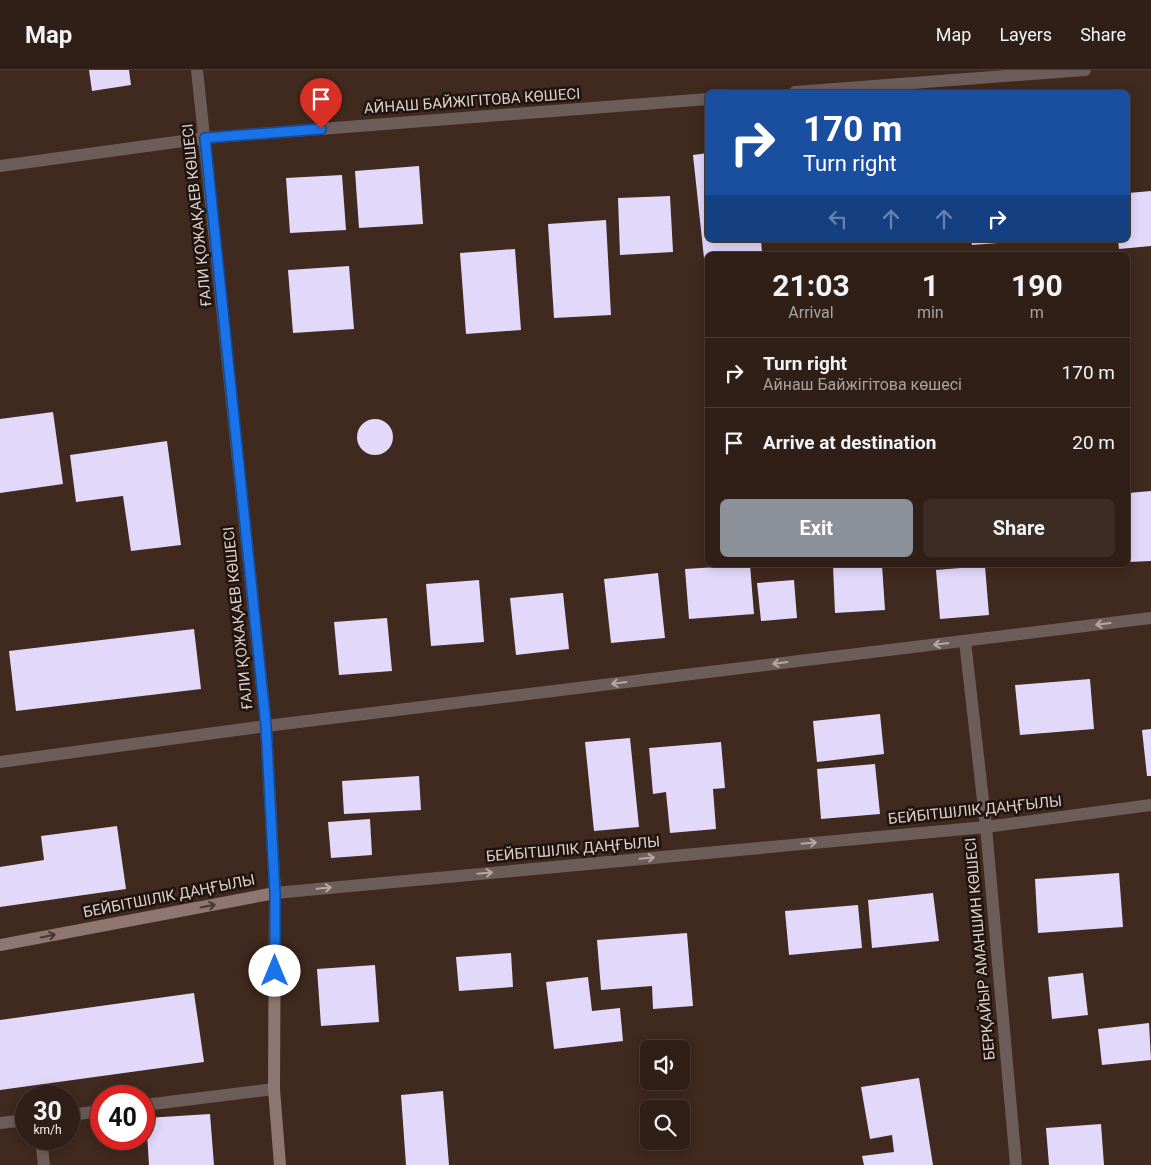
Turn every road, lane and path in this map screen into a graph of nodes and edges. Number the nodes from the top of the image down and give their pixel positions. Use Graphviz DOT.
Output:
graph roads {
  1 [pos="197,70"];
  2 [pos="1084,70"];
  3 [pos="822,90"];
  4 [pos="705,99"];
  5 [pos="205,138"];
  6 [pos="0,166"];
  7 [pos="1151,618"];
  8 [pos="966,641"];
  9 [pos="266,726"];
  10 [pos="0,762"];
  11 [pos="1151,805"];
  12 [pos="986,827"];
  13 [pos="275,893"];
  14 [pos="0,945"];
  15 [pos="274,1089"];
  16 [pos="155,1104"];
  17 [pos="15,1121"];
  18 [pos="0,1123"];
  19 [pos="42,1150"];
  20 [pos="44,1165"];
  21 [pos="280,1165"];
  22 [pos="1016,1165"];
  1 -- 5 [label="street, ҒАЛИ ҚОЖАҚАЕВ КӨШЕСІ"];
  2 -- 3 [label="street"];
  4 -- 5 [label="street, АЙНАШ БАЙЖІГІТОВА КӨШЕСІ"];
  5 -- 6 [label="street, АЙНАШ БАЙЖІГІТОВА КӨШЕСІ"];
  5 -- 9 [label="street, ҒАЛИ ҚОЖАҚАЕВ КӨШЕСІ"];
  7 -- 8 [label="street, one-way"];
  8 -- 9 [label="street, one-way"];
  8 -- 12 [label="street, БЕРҚАЙЫР АМАНШИН КӨШЕСІ"];
  9 -- 10 [label="street"];
  9 -- 13 [label="street, ҒАЛИ ҚОЖАҚАЕВ КӨШЕСІ"];
  11 -- 12 [label="street, БЕЙБІТШІЛІК ДАҢҒЫЛЫ"];
  13 -- 12 [label="street, БЕЙБІТШІЛІК ДАҢҒЫЛЫ, one-way"];
  12 -- 22 [label="street, БЕРҚАЙЫР АМАНШИН КӨШЕСІ"];
  14 -- 13 [label="street, БЕЙБІТШІЛІК ДАҢҒЫЛЫ, one-way"];
  13 -- 15 [label="street, ҒАЛИ ҚОЖАҚАЕВ КӨШЕСІ"];
  15 -- 16 [label="street"];
  15 -- 21 [label="street, ҒАЛИ ҚОЖАҚАЕВ КӨШЕСІ"];
  17 -- 18 [label="street"];
  19 -- 20 [label="street"];
}
